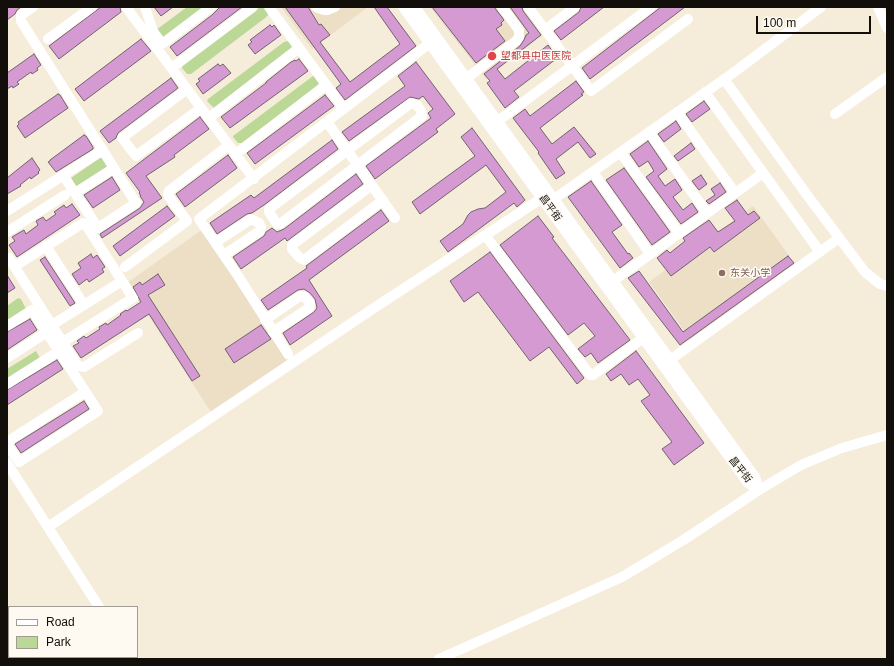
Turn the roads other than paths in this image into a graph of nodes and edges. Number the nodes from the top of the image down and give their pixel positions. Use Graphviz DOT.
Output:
graph roads {
  1 [pos="33,7"];
  2 [pos="92,7"];
  3 [pos="126,7"];
  4 [pos="145,7"];
  5 [pos="210,7"];
  6 [pos="253,7"];
  7 [pos="269,7"];
  8 [pos="316,7"];
  9 [pos="335,7"];
  10 [pos="403,7"];
  11 [pos="415,7"];
  12 [pos="502,7"];
  13 [pos="528,7"];
  14 [pos="575,7"];
  15 [pos="651,7"];
  16 [pos="822,7"];
  17 [pos="878,7"];
  18 [pos="688,19"];
  19 [pos="887,28"];
  20 [pos="545,30"];
  21 [pos="48,39"];
  22 [pos="430,43"];
  23 [pos="162,44"];
  24 [pos="299,48"];
  25 [pos="177,64"];
  26 [pos="572,66"];
  27 [pos="887,77"];
  28 [pos="467,78"];
  29 [pos="724,79"];
  30 [pos="326,85"];
  31 [pos="187,89"];
  32 [pos="705,92"];
  33 [pos="201,108"];
  34 [pos="344,109"];
  35 [pos="677,112"];
  36 [pos="214,114"];
  37 [pos="835,114"];
  38 [pos="498,121"];
  39 [pos="327,122"];
  40 [pos="649,132"];
  41 [pos="229,146"];
  42 [pos="103,150"];
  43 [pos="241,150"];
  44 [pos="347,150"];
  45 [pos="621,152"];
  46 [pos="358,165"];
  47 [pos="114,168"];
  48 [pos="593,172"];
  49 [pos="763,173"];
  50 [pos="63,175"];
  51 [pos="257,176"];
  52 [pos="372,185"];
  53 [pos="735,193"];
  54 [pos="70,194"];
  55 [pos="542,198"];
  56 [pos="383,200"];
  57 [pos="554,200"];
  58 [pos="7,211"];
  59 [pos="707,213"];
  60 [pos="395,218"];
  61 [pos="7,232"];
  62 [pos="679,233"];
  63 [pos="485,235"];
  64 [pos="839,238"];
  65 [pos="216,242"];
  66 [pos="46,246"];
  67 [pos="820,252"];
  68 [pos="650,254"];
  69 [pos="224,255"];
  70 [pos="10,258"];
  71 [pos="125,267"];
  72 [pos="122,280"];
  73 [pos="613,281"];
  74 [pos="887,286"];
  75 [pos="84,305"];
  76 [pos="265,320"];
  77 [pos="7,326"];
  78 [pos="50,328"];
  79 [pos="273,332"];
  80 [pos="138,333"];
  81 [pos="643,338"];
  82 [pos="61,347"];
  83 [pos="288,354"];
  84 [pos="7,358"];
  85 [pos="670,360"];
  86 [pos="7,384"];
  87 [pos="85,392"];
  88 [pos="887,435"];
  89 [pos="7,443"];
  90 [pos="7,463"];
  91 [pos="758,490"];
  92 [pos="48,527"];
  93 [pos="98,606"];
  94 [pos="439,659"];
  1 -- 42 [label="street"];
  2 -- 21 [label="street"];
  3 -- 31 [label="street"];
  4 -- 23 [label="street"];
  5 -- 23 [label="street"];
  6 -- 25 [label="street"];
  7 -- 24 [label="street"];
  8 -- 9 [label="street"];
  10 -- 22 [label="street, 昌平街"];
  11 -- 28 [label="street, 昌平街"];
  12 -- 28 [label="street"];
  13 -- 20 [label="street"];
  14 -- 20 [label="street"];
  15 -- 26 [label="street"];
  16 -- 29 [label="street"];
  17 -- 19 [label="street"];
  18 -- 26 [label="street"];
  20 -- 26 [label="street"];
  22 -- 34 [label="street"];
  22 -- 55 [label="street, 昌平街"];
  23 -- 25 [label="street"];
  24 -- 30 [label="street"];
  24 -- 36 [label="street"];
  25 -- 36 [label="street"];
  26 -- 38 [label="street"];
  27 -- 37 [label="street"];
  28 -- 38 [label="street, 昌平街"];
  29 -- 32 [label="street"];
  29 -- 64 [label="street"];
  30 -- 34 [label="street"];
  30 -- 43 [label="street"];
  31 -- 33 [label="street"];
  31 -- 33 [label="street"];
  32 -- 35 [label="street"];
  32 -- 49 [label="street"];
  33 -- 41 [label="street"];
  34 -- 39 [label="street"];
  35 -- 40 [label="street"];
  35 -- 53 [label="street"];
  36 -- 43 [label="street"];
  38 -- 57 [label="street, 昌平街"];
  39 -- 44 [label="street"];
  39 -- 51 [label="street"];
  40 -- 45 [label="street"];
  40 -- 59 [label="street"];
  41 -- 51 [label="street"];
  41 -- 71 [label="street"];
  42 -- 47 [label="street"];
  42 -- 50 [label="street"];
  43 -- 51 [label="street"];
  44 -- 46 [label="street"];
  44 -- 46 [label="street"];
  44 -- 46 [label="street"];
  45 -- 48 [label="street"];
  45 -- 62 [label="street"];
  46 -- 52 [label="street"];
  47 -- 54 [label="street"];
  47 -- 54 [label="street"];
  48 -- 57 [label="street"];
  48 -- 68 [label="street"];
  49 -- 53 [label="street"];
  49 -- 67 [label="street"];
  50 -- 54 [label="street"];
  50 -- 58 [label="street"];
  51 -- 65 [label="street"];
  52 -- 56 [label="street"];
  52 -- 56 [label="street"];
  53 -- 59 [label="street"];
  54 -- 61 [label="street"];
  55 -- 63 [label="street"];
  55 -- 81 [label="street, 昌平街"];
  56 -- 60 [label="street"];
  57 -- 73 [label="street, 昌平街"];
  59 -- 62 [label="street"];
  62 -- 68 [label="street"];
  63 -- 81 [label="street"];
  63 -- 92 [label="street"];
  64 -- 67 [label="street"];
  64 -- 74 [label="street"];
  65 -- 69 [label="street"];
  65 -- 69 [label="street"];
  66 -- 70 [label="street"];
  66 -- 72 [label="street"];
  66 -- 75 [label="street"];
  67 -- 85 [label="street"];
  68 -- 73 [label="street"];
  69 -- 76 [label="street"];
  70 -- 78 [label="street"];
  72 -- 75 [label="street"];
  72 -- 82 [label="street"];
  73 -- 85 [label="street, 昌平街"];
  75 -- 78 [label="street"];
  76 -- 79 [label="street"];
  76 -- 79 [label="street"];
  77 -- 78 [label="street"];
  78 -- 82 [label="street"];
  78 -- 84 [label="street"];
  79 -- 83 [label="street"];
  80 -- 82 [label="street"];
  81 -- 91 [label="street, 昌平街"];
  82 -- 86 [label="street"];
  82 -- 87 [label="street"];
  85 -- 91 [label="street, 昌平街"];
  87 -- 89 [label="street"];
  87 -- 89 [label="street"];
  88 -- 91 [label="street"];
  90 -- 92 [label="street"];
  91 -- 94 [label="street"];
  92 -- 93 [label="street"];
}
